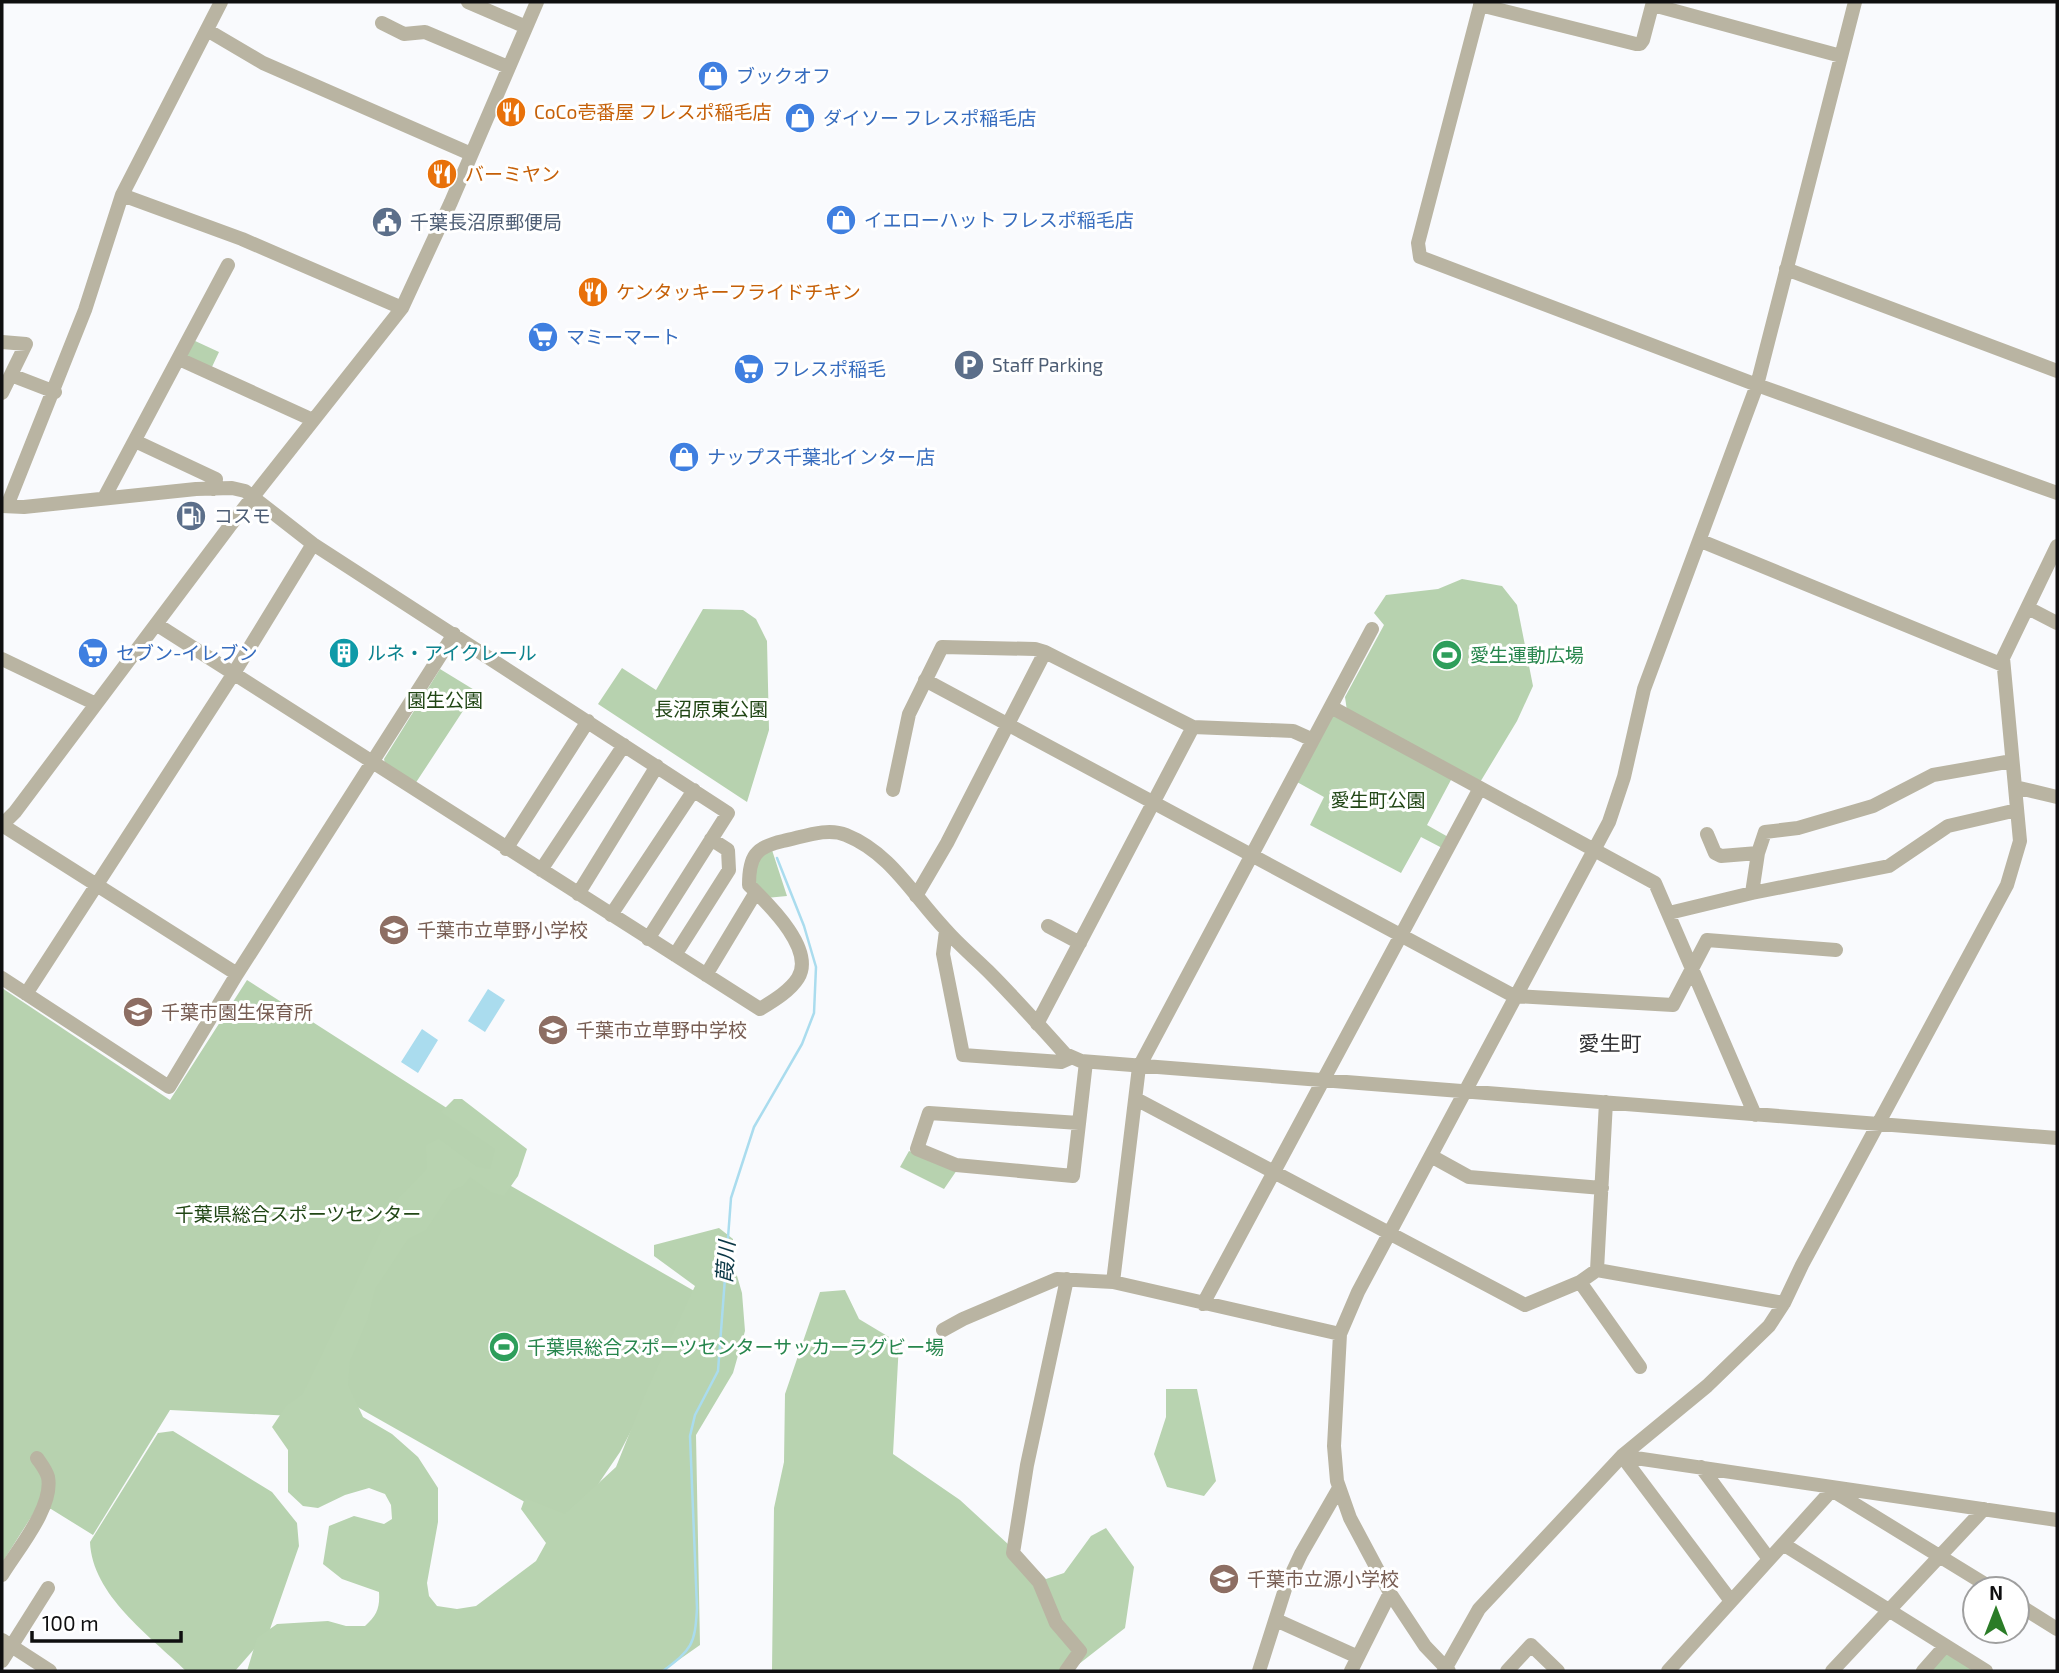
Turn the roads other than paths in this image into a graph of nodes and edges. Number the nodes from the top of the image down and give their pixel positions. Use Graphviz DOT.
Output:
graph roads {
  1 [pos="221,2"];
  2 [pos="468,2"];
  3 [pos="537,2"];
  4 [pos="1856,2"];
  5 [pos="1481,3"];
  6 [pos="1653,3"];
  7 [pos="382,23"];
  8 [pos="526,27"];
  9 [pos="206,30"];
  10 [pos="1841,56"];
  11 [pos="508,67"];
  12 [pos="471,154"];
  13 [pos="122,195"];
  14 [pos="229,265"];
  15 [pos="1786,269"];
  16 [pos="402,308"];
  17 [pos="2,342"];
  18 [pos="179,359"];
  19 [pos="2057,371"];
  20 [pos="11,374"];
  21 [pos="1757,385"];
  22 [pos="55,391"];
  23 [pos="2,393"];
  24 [pos="313,420"];
  25 [pos="135,441"];
  26 [pos="214,489"];
  27 [pos="2057,493"];
  28 [pos="253,496"];
  29 [pos="104,498"];
  30 [pos="5,506"];
  31 [pos="1700,541"];
  32 [pos="313,544"];
  33 [pos="2057,546"];
  34 [pos="2028,608"];
  35 [pos="2057,622"];
  36 [pos="156,624"];
  37 [pos="1372,629"];
  38 [pos="454,634"];
  39 [pos="1045,652"];
  40 [pos="2,659"];
  41 [pos="2003,665"];
  42 [pos="234,673"];
  43 [pos="925,680"];
  44 [pos="96,704"];
  45 [pos="1331,707"];
  46 [pos="588,721"];
  47 [pos="1006,725"];
  48 [pos="1194,727"];
  49 [pos="1313,740"];
  50 [pos="624,745"];
  51 [pos="2012,761"];
  52 [pos="373,763"];
  53 [pos="657,766"];
  54 [pos="2015,787"];
  55 [pos="1480,788"];
  56 [pos="694,790"];
  57 [pos="893,790"];
  58 [pos="2057,797"];
  59 [pos="1154,804"];
  60 [pos="2017,810"];
  61 [pos="2,825"];
  62 [pos="1707,834"];
  63 [pos="711,839"];
  64 [pos="506,849"];
  65 [pos="1594,850"];
  66 [pos="1758,853"];
  67 [pos="1251,856"];
  68 [pos="541,870"];
  69 [pos="96,883"];
  70 [pos="756,892"];
  71 [pos="1752,893"];
  72 [pos="578,894"];
  73 [pos="916,896"];
  74 [pos="1669,913"];
  75 [pos="611,915"];
  76 [pos="1048,926"];
  77 [pos="946,931"];
  78 [pos="1399,936"];
  79 [pos="648,939"];
  80 [pos="1080,943"];
  81 [pos="1836,950"];
  82 [pos="675,955"];
  83 [pos="1693,969"];
  84 [pos="237,974"];
  85 [pos="706,975"];
  86 [pos="2,978"];
  87 [pos="26,994"];
  88 [pos="1514,996"];
  89 [pos="1037,1024"];
  90 [pos="1070,1058"];
  91 [pos="1086,1062"];
  92 [pos="1139,1067"];
  93 [pos="1324,1081"];
  94 [pos="1466,1092"];
  95 [pos="1136,1099"];
  96 [pos="1606,1102"];
  97 [pos="1755,1115"];
  98 [pos="1079,1123"];
  99 [pos="1877,1124"];
  100 [pos="2057,1138"];
  101 [pos="1431,1156"];
  102 [pos="1275,1173"];
  103 [pos="1602,1188"];
  104 [pos="1390,1234"];
  105 [pos="1597,1270"];
  106 [pos="1067,1279"];
  107 [pos="1114,1282"];
  108 [pos="1580,1282"];
  109 [pos="1784,1303"];
  110 [pos="1203,1304"];
  111 [pos="943,1330"];
  112 [pos="1340,1334"];
  113 [pos="1640,1367"];
  114 [pos="1622,1456"];
  115 [pos="37,1458"];
  116 [pos="1701,1467"];
  117 [pos="1827,1487"];
  118 [pos="1339,1488"];
  119 [pos="1984,1509"];
  120 [pos="2057,1520"];
  121 [pos="1783,1544"];
  122 [pos="1940,1556"];
  123 [pos="1769,1559"];
  124 [pos="2,1575"];
  125 [pos="1971,1575"];
  126 [pos="48,1588"];
  127 [pos="1390,1593"];
  128 [pos="1731,1601"];
  129 [pos="1887,1609"];
  130 [pos="2031,1613"];
  131 [pos="1276,1620"];
  132 [pos="2057,1629"];
  133 [pos="7,1643"];
  134 [pos="1945,1646"];
  135 [pos="1358,1657"];
  136 [pos="2,1661"];
  137 [pos="1446,1670"];
  138 [pos="48,1671"];
  139 [pos="1066,1671"];
  140 [pos="1259,1671"];
  141 [pos="1352,1671"];
  142 [pos="1507,1671"];
  143 [pos="1558,1671"];
  144 [pos="1668,1671"];
  145 [pos="1832,1671"];
  146 [pos="1923,1671"];
  147 [pos="1986,1671"];
  1 -- 9 [label="street"];
  2 -- 8 [label="street"];
  3 -- 8 [label="street"];
  4 -- 10 [label="street"];
  5 -- 6 [label="street"];
  5 -- 21 [label="street"];
  6 -- 10 [label="street"];
  7 -- 11 [label="street"];
  8 -- 11 [label="street"];
  9 -- 12 [label="street"];
  9 -- 13 [label="street"];
  10 -- 15 [label="street"];
  11 -- 12 [label="street"];
  12 -- 16 [label="street"];
  13 -- 16 [label="street"];
  13 -- 22 [label="street"];
  14 -- 18 [label="street"];
  15 -- 19 [label="street"];
  15 -- 21 [label="street"];
  16 -- 24 [label="street"];
  17 -- 20 [label="street"];
  18 -- 24 [label="street"];
  18 -- 25 [label="street"];
  20 -- 22 [label="street"];
  20 -- 23 [label="street"];
  21 -- 27 [label="street"];
  21 -- 31 [label="street"];
  22 -- 30 [label="street"];
  24 -- 28 [label="street"];
  25 -- 26 [label="street"];
  25 -- 29 [label="street"];
  26 -- 28 [label="street"];
  26 -- 29 [label="street"];
  28 -- 32 [label="street"];
  28 -- 36 [label="street"];
  29 -- 30 [label="street"];
  31 -- 41 [label="street"];
  31 -- 65 [label="street"];
  32 -- 38 [label="street"];
  32 -- 42 [label="street"];
  33 -- 34 [label="street"];
  34 -- 35 [label="street"];
  34 -- 41 [label="street"];
  36 -- 42 [label="street"];
  36 -- 44 [label="street"];
  37 -- 45 [label="street"];
  38 -- 46 [label="street"];
  38 -- 52 [label="street"];
  39 -- 43 [label="street"];
  39 -- 47 [label="street"];
  39 -- 48 [label="street"];
  40 -- 44 [label="street"];
  41 -- 51 [label="street"];
  42 -- 52 [label="street"];
  42 -- 69 [label="street"];
  43 -- 47 [label="street"];
  43 -- 57 [label="street"];
  44 -- 61 [label="street"];
  45 -- 49 [label="street"];
  45 -- 55 [label="street"];
  46 -- 50 [label="street"];
  46 -- 64 [label="street"];
  47 -- 59 [label="street"];
  47 -- 73 [label="street"];
  48 -- 49 [label="street"];
  48 -- 59 [label="street"];
  49 -- 67 [label="street"];
  50 -- 53 [label="street"];
  50 -- 68 [label="street"];
  51 -- 54 [label="street"];
  51 -- 66 [label="street"];
  52 -- 64 [label="street"];
  52 -- 84 [label="street"];
  53 -- 56 [label="street"];
  53 -- 72 [label="street"];
  54 -- 58 [label="street"];
  54 -- 60 [label="street"];
  55 -- 65 [label="street"];
  55 -- 78 [label="street"];
  56 -- 63 [label="street"];
  56 -- 75 [label="street"];
  59 -- 67 [label="street"];
  59 -- 80 [label="street"];
  60 -- 71 [label="street"];
  60 -- 99 [label="street"];
  61 -- 69 [label="street"];
  62 -- 66 [label="street"];
  63 -- 79 [label="street"];
  63 -- 82 [label="street"];
  64 -- 68 [label="street"];
  65 -- 74 [label="street"];
  65 -- 88 [label="street"];
  66 -- 71 [label="street"];
  67 -- 78 [label="street"];
  67 -- 92 [label="street"];
  68 -- 72 [label="street"];
  69 -- 84 [label="street"];
  69 -- 87 [label="street"];
  70 -- 73 [label="street"];
  70 -- 85 [label="street"];
  70 -- 85 [label="street"];
  71 -- 74 [label="street"];
  72 -- 75 [label="street"];
  73 -- 77 [label="street"];
  74 -- 83 [label="street"];
  75 -- 79 [label="street"];
  76 -- 80 [label="street"];
  77 -- 89 [label="street"];
  77 -- 90 [label="street"];
  78 -- 88 [label="street"];
  78 -- 93 [label="street"];
  79 -- 82 [label="street"];
  80 -- 89 [label="street"];
  81 -- 83 [label="street"];
  82 -- 85 [label="street"];
  83 -- 88 [label="street"];
  83 -- 97 [label="street"];
  84 -- 87 [label="street"];
  86 -- 87 [label="street"];
  88 -- 94 [label="street"];
  89 -- 90 [label="street"];
  90 -- 91 [label="street"];
  91 -- 92 [label="street"];
  91 -- 98 [label="street"];
  92 -- 93 [label="street"];
  92 -- 95 [label="street"];
  93 -- 94 [label="street"];
  93 -- 102 [label="street"];
  94 -- 96 [label="street"];
  94 -- 101 [label="street"];
  95 -- 102 [label="street"];
  95 -- 107 [label="street"];
  96 -- 97 [label="street"];
  96 -- 103 [label="street"];
  97 -- 99 [label="street"];
  98 -- 98 [label="street"];
  99 -- 100 [label="street"];
  99 -- 109 [label="street"];
  101 -- 103 [label="street"];
  101 -- 104 [label="street"];
  102 -- 104 [label="street"];
  102 -- 110 [label="street"];
  103 -- 105 [label="street"];
  104 -- 108 [label="street"];
  104 -- 112 [label="street"];
  105 -- 108 [label="street"];
  105 -- 109 [label="street"];
  106 -- 107 [label="street"];
  106 -- 111 [label="street"];
  106 -- 139 [label="street"];
  107 -- 110 [label="street"];
  108 -- 113 [label="street"];
  109 -- 114 [label="street"];
  110 -- 112 [label="street"];
  112 -- 118 [label="street"];
  114 -- 116 [label="street"];
  114 -- 128 [label="street"];
  114 -- 137 [label="street"];
  115 -- 124 [label="street"];
  116 -- 117 [label="street"];
  116 -- 123 [label="street"];
  117 -- 119 [label="street"];
  117 -- 121 [label="street"];
  117 -- 122 [label="street"];
  118 -- 127 [label="street"];
  118 -- 131 [label="street"];
  119 -- 120 [label="street"];
  119 -- 122 [label="street"];
  121 -- 123 [label="street"];
  121 -- 129 [label="street"];
  122 -- 125 [label="street"];
  122 -- 129 [label="street"];
  123 -- 128 [label="street"];
  126 -- 133 [label="street"];
  127 -- 135 [label="street"];
  127 -- 137 [label="street"];
  128 -- 144 [label="street"];
  129 -- 134 [label="street"];
  129 -- 145 [label="street"];
  130 -- 132 [label="street"];
  131 -- 135 [label="street"];
  131 -- 140 [label="street"];
  133 -- 136 [label="street"];
  133 -- 138 [label="street"];
  134 -- 146 [label="street"];
  134 -- 147 [label="street"];
  135 -- 141 [label="street"];
  142 -- 143 [label="street"];
}
